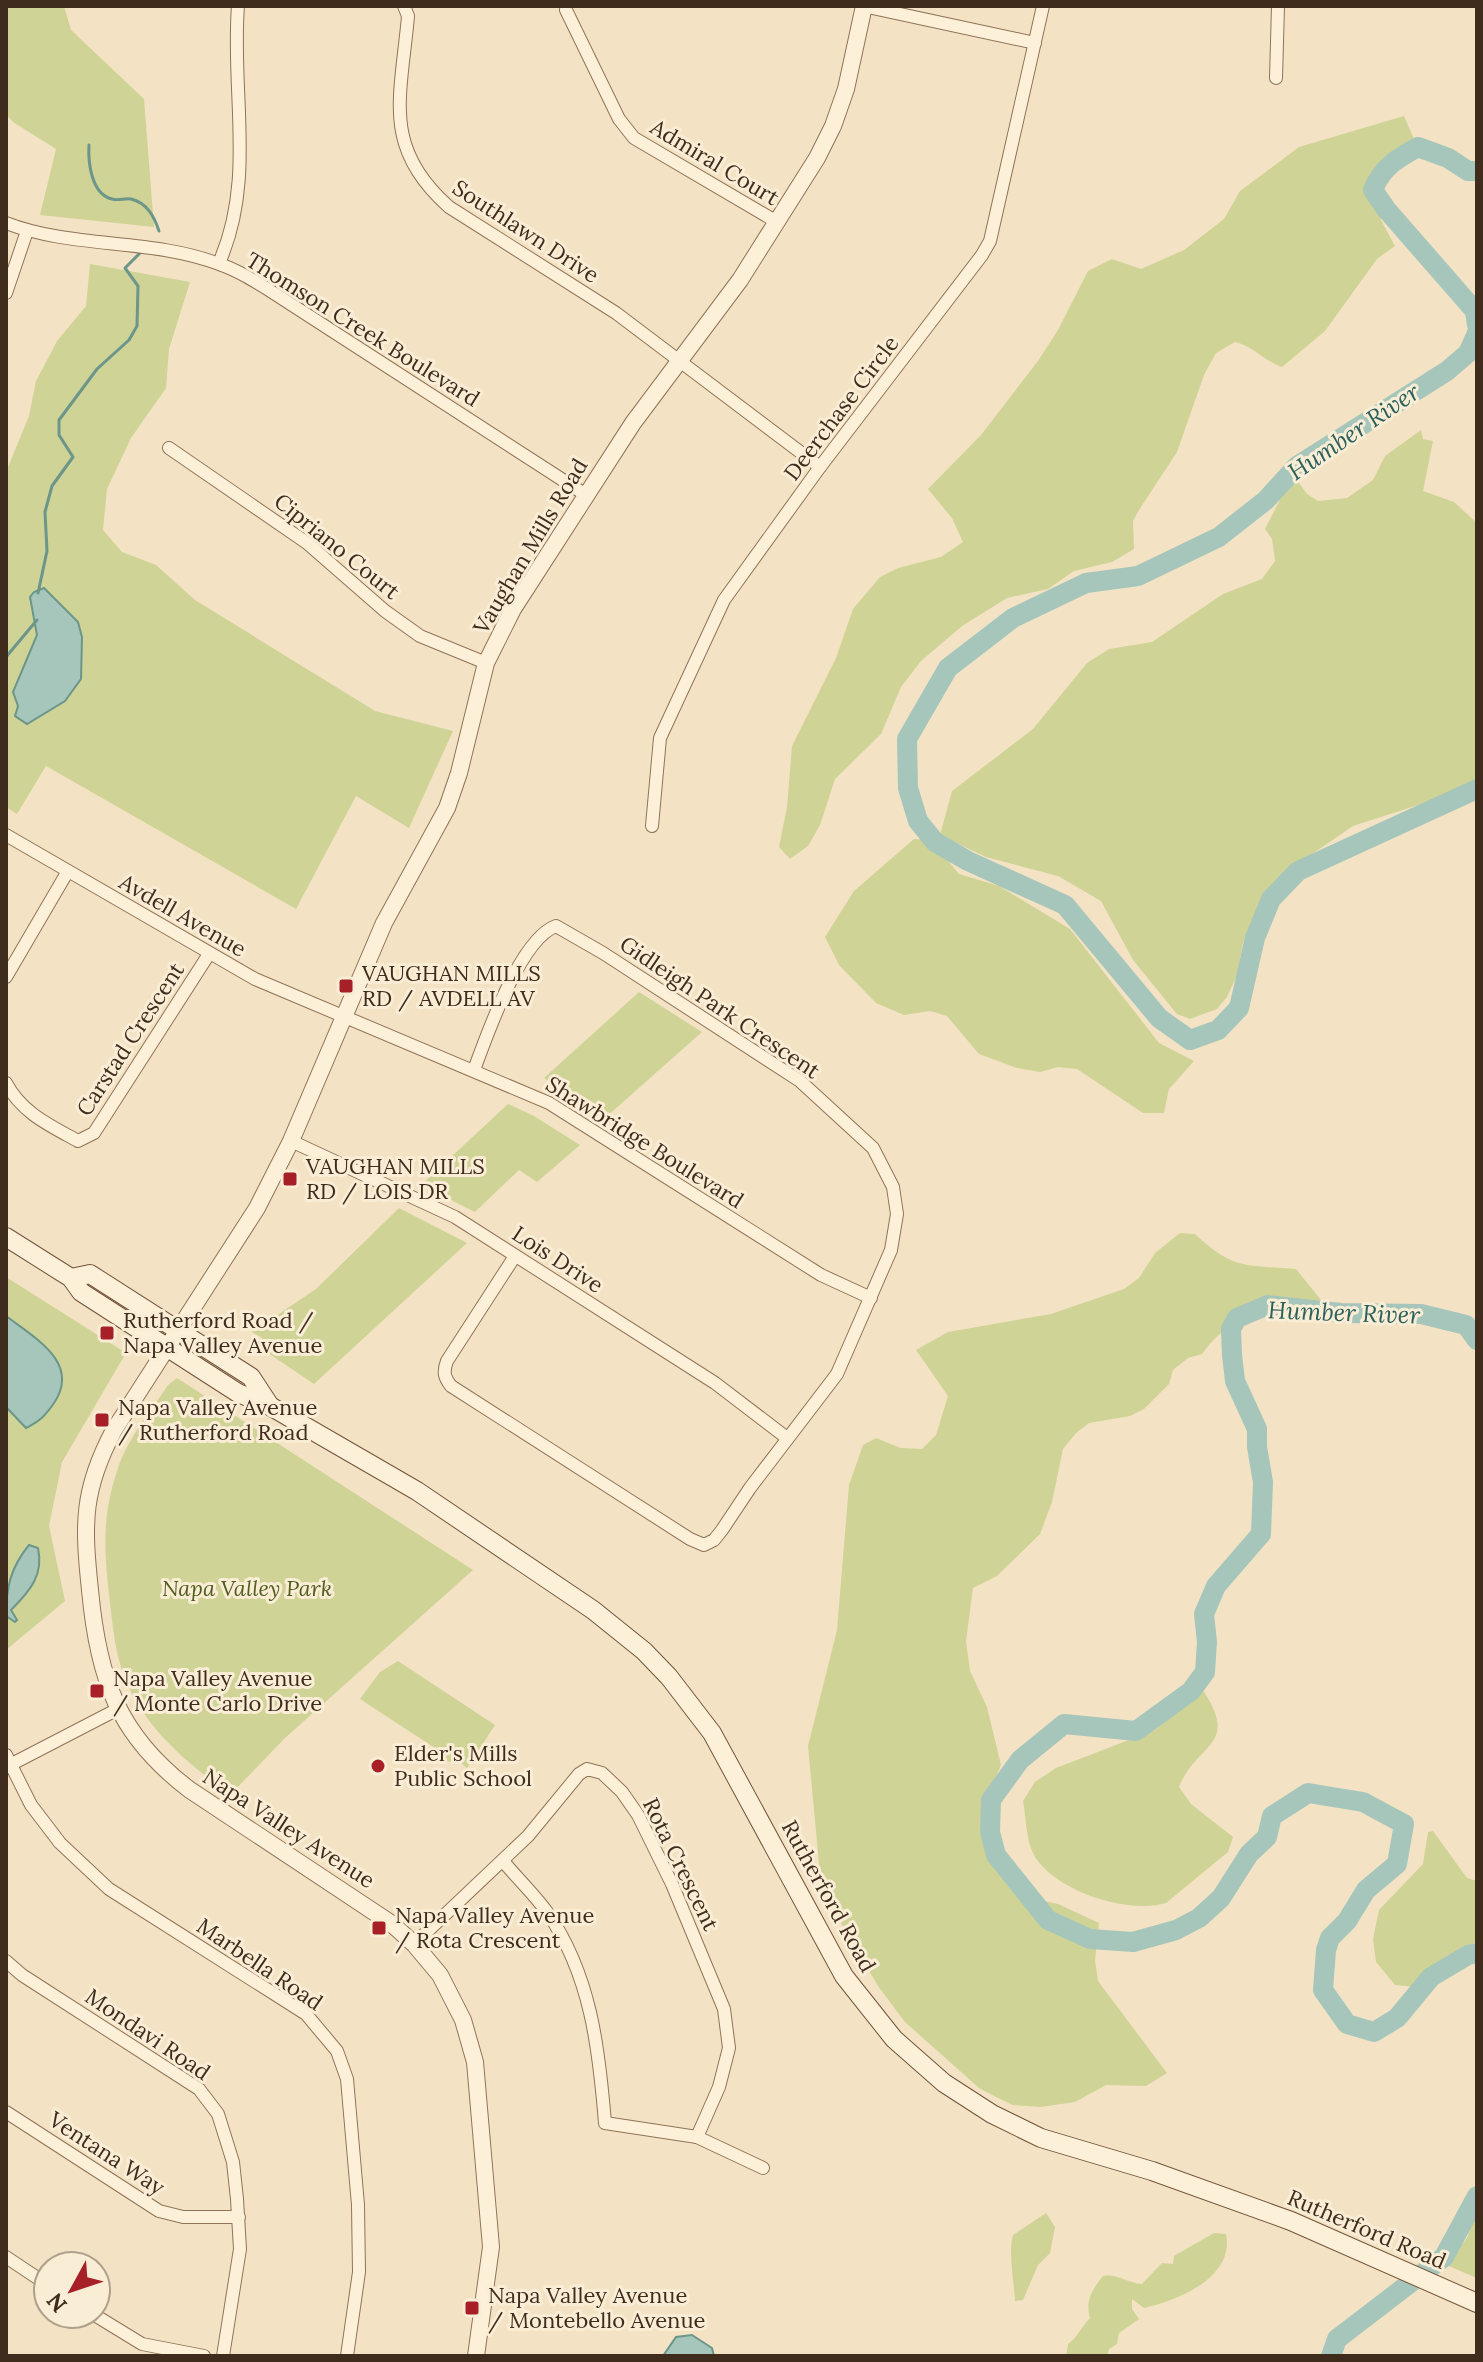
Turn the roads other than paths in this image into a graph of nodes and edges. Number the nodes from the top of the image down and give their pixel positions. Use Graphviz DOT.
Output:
graph roads {
  1 [pos="238,6"];
  2 [pos="404,6"];
  3 [pos="864,6"];
  4 [pos="1043,6"];
  5 [pos="1278,6"];
  6 [pos="566,10"];
  7 [pos="1035,43"];
  8 [pos="1276,78"];
  9 [pos="777,222"];
  10 [pos="6,223"];
  11 [pos="27,231"];
  12 [pos="219,263"];
  13 [pos="6,293"];
  14 [pos="679,361"];
  15 [pos="169,448"];
  16 [pos="820,467"];
  17 [pos="586,495"];
  18 [pos="486,663"];
  19 [pos="652,826"];
  20 [pos="6,835"];
  21 [pos="68,871"];
  22 [pos="209,954"];
  23 [pos="6,977"];
  24 [pos="345,1017"];
  25 [pos="474,1070"];
  26 [pos="6,1083"];
  27 [pos="291,1141"];
  28 [pos="6,1237"];
  29 [pos="515,1256"];
  30 [pos="71,1278"];
  31 [pos="871,1298"];
  32 [pos="179,1330"];
  33 [pos="167,1348"];
  34 [pos="270,1406"];
  35 [pos="787,1438"];
  36 [pos="118,1709"];
  37 [pos="8,1762"];
  38 [pos="503,1861"];
  39 [pos="414,1944"];
  40 [pos="6,1961"];
  41 [pos="6,2112"];
  42 [pos="697,2137"];
  43 [pos="763,2168"];
  44 [pos="239,2217"];
  45 [pos="6,2257"];
  46 [pos="32,2274"];
  47 [pos="1471,2300"];
  48 [pos="112,2326"];
  49 [pos="204,2356"];
  50 [pos="223,2356"];
  51 [pos="347,2356"];
  52 [pos="476,2356"];
  1 -- 12 [label="street"];
  2 -- 14 [label="street, Southlawn Drive"];
  3 -- 7 [label="street"];
  3 -- 9 [label="street, Vaughan Mills Road"];
  4 -- 7 [label="street, Deerchase Circle"];
  5 -- 8 [label="street"];
  6 -- 9 [label="street, Admiral Court"];
  7 -- 16 [label="street, Deerchase Circle"];
  9 -- 14 [label="street, Vaughan Mills Road"];
  10 -- 11 [label="street, Thomson Creek Boulevard"];
  11 -- 12 [label="street, Thomson Creek Boulevard"];
  11 -- 13 [label="street"];
  12 -- 17 [label="street, Thomson Creek Boulevard"];
  14 -- 16 [label="street, Southlawn Drive"];
  14 -- 17 [label="street, Vaughan Mills Road"];
  15 -- 18 [label="street, Cipriano Court"];
  16 -- 19 [label="street, Deerchase Circle"];
  17 -- 18 [label="street, Vaughan Mills Road"];
  18 -- 24 [label="street, Vaughan Mills Road"];
  20 -- 21 [label="street, Avdell Avenue"];
  21 -- 22 [label="street, Avdell Avenue"];
  21 -- 23 [label="street"];
  22 -- 24 [label="street, Avdell Avenue"];
  22 -- 26 [label="street, Carstad Crescent"];
  24 -- 25 [label="street, Shawbridge Boulevard"];
  24 -- 27 [label="street, Vaughan Mills Road"];
  25 -- 31 [label="street, Shawbridge Boulevard"];
  25 -- 31 [label="street, Gidleigh Park Crescent"];
  27 -- 29 [label="street, Lois Drive"];
  27 -- 32 [label="street, Vaughan Mills Road"];
  28 -- 30 [label="main road, Rutherford Road"];
  29 -- 35 [label="street, Lois Drive"];
  29 -- 35 [label="street, Gidleigh Park Crescent"];
  30 -- 32 [label="main road, Rutherford Road"];
  30 -- 33 [label="main road, Rutherford Road"];
  31 -- 35 [label="street, Gidleigh Park Crescent"];
  32 -- 33 [label="street, Vaughan Mills Road"];
  32 -- 34 [label="main road, Rutherford Road"];
  33 -- 34 [label="main road, Rutherford Road"];
  33 -- 36 [label="street, Napa Valley Avenue"];
  34 -- 47 [label="main road, Rutherford Road"];
  36 -- 37 [label="street"];
  36 -- 39 [label="street, Napa Valley Avenue"];
  37 -- 51 [label="street, Marbella Road"];
  38 -- 39 [label="street, Rota Crescent"];
  38 -- 42 [label="street"];
  38 -- 42 [label="street, Rota Crescent"];
  39 -- 52 [label="street, Napa Valley Avenue"];
  40 -- 44 [label="street, Mondavi Road"];
  41 -- 44 [label="street, Ventana Way"];
  42 -- 43 [label="street"];
  44 -- 50 [label="street, Mondavi Road"];
  45 -- 46 [label="street"];
  48 -- 49 [label="street"];
}
